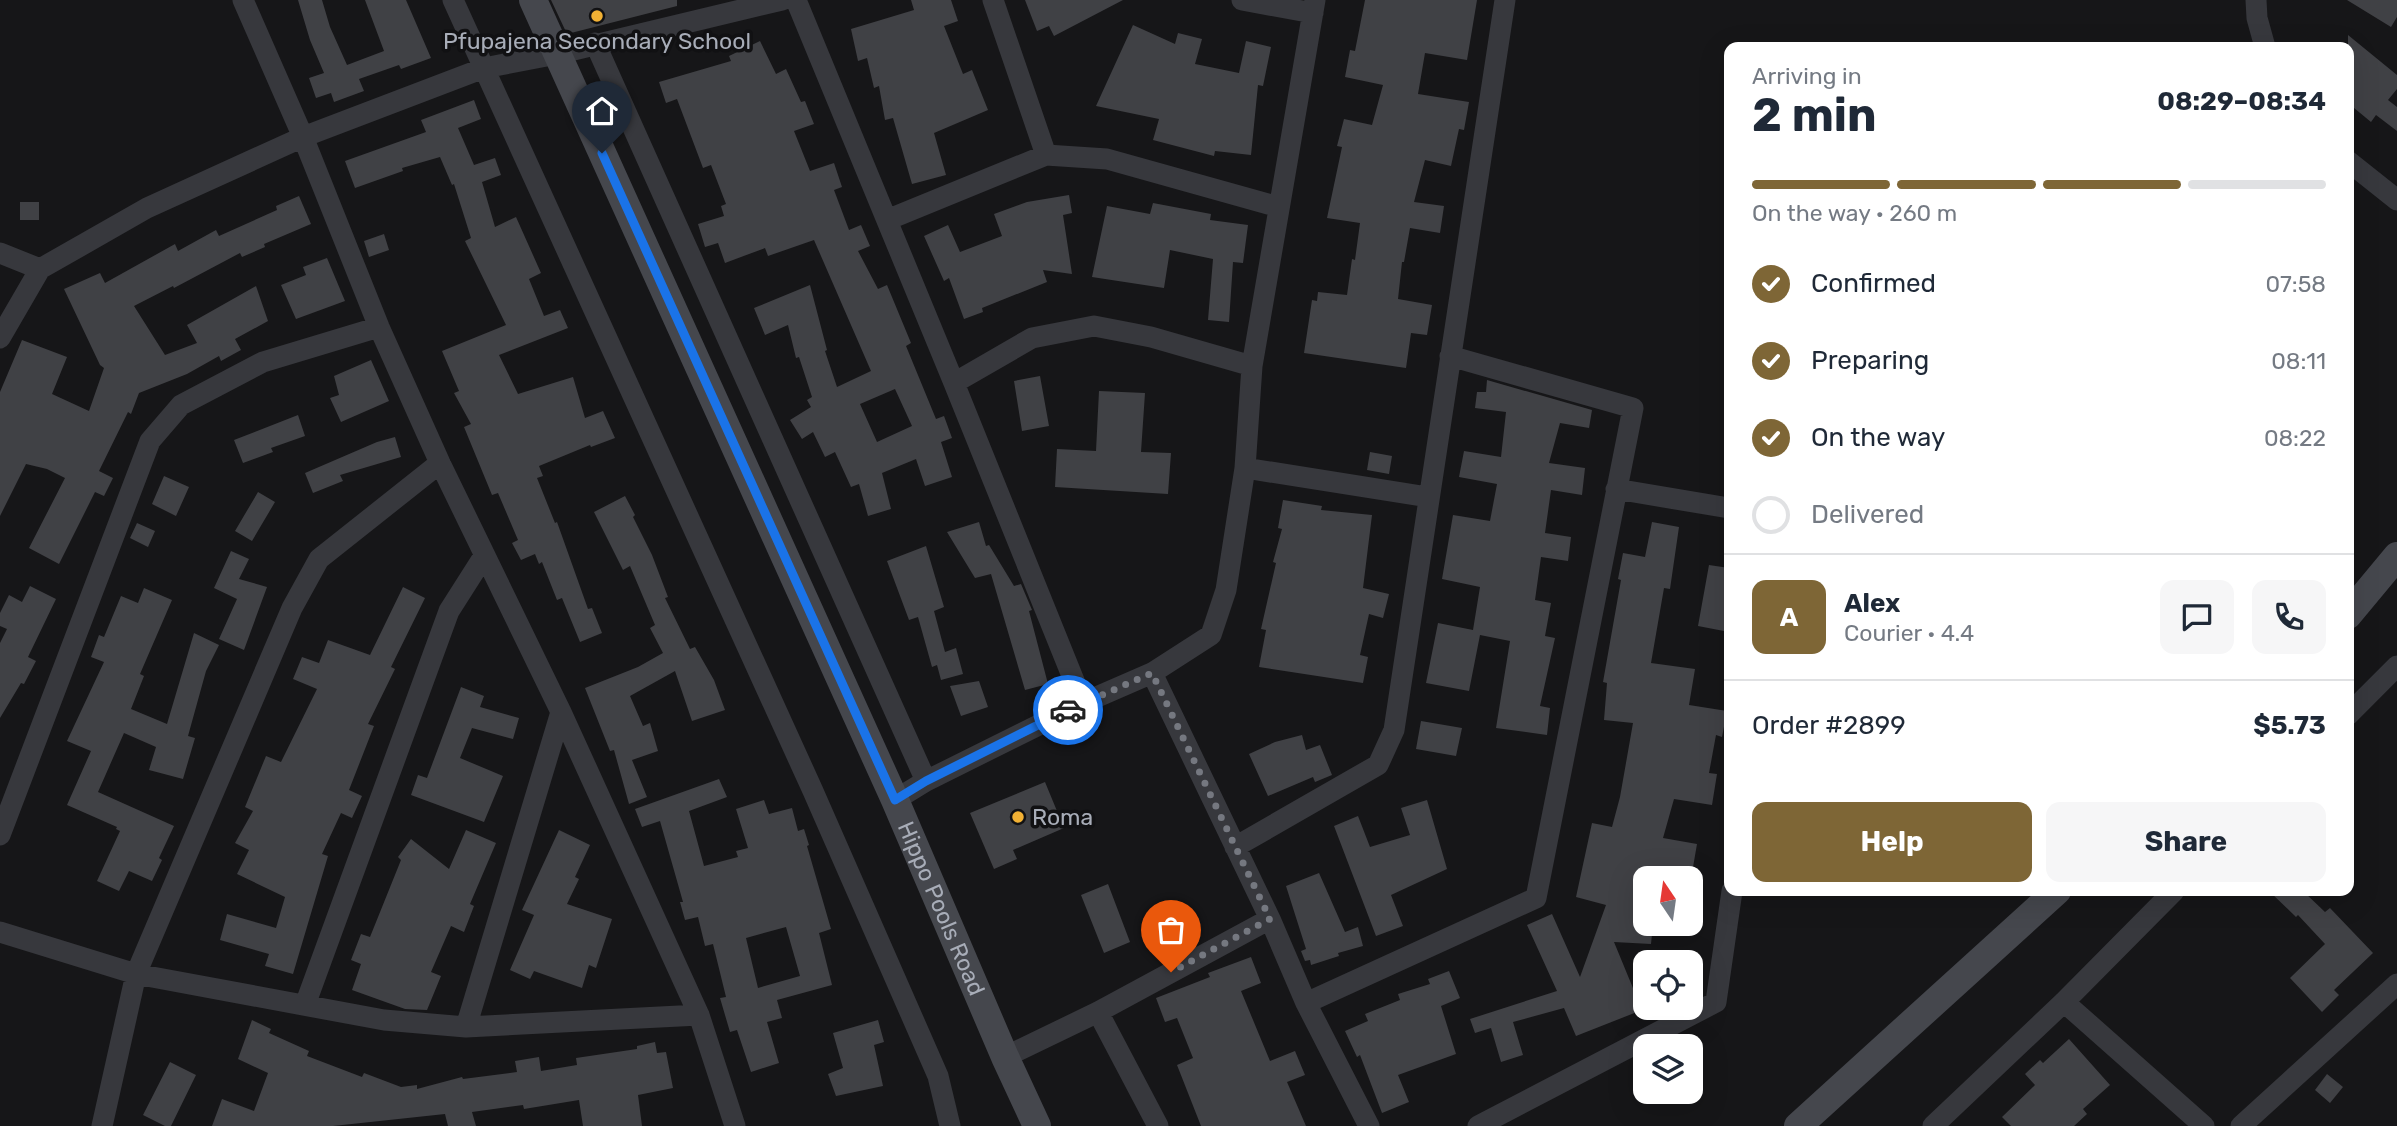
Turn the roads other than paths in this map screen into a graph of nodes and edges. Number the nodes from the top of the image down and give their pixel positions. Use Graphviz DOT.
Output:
graph roads {
  1 [pos="243,0"];
  2 [pos="453,0"];
  3 [pos="533,0"];
  4 [pos="782,0"];
  5 [pos="796,0"];
  6 [pos="993,0"];
  7 [pos="1242,0"];
  8 [pos="1505,0"];
  9 [pos="2256,0"];
  10 [pos="1314,7"];
  11 [pos="2264,42"];
  12 [pos="595,43"];
  13 [pos="557,54"];
  14 [pos="484,68"];
  15 [pos="303,137"];
  16 [pos="1046,155"];
  17 [pos="2354,166"];
  18 [pos="2397,200"];
  19 [pos="1279,207"];
  20 [pos="887,220"];
  21 [pos="0,253"];
  22 [pos="40,269"];
  23 [pos="379,327"];
  24 [pos="0,338"];
  25 [pos="1450,356"];
  26 [pos="1252,366"];
  27 [pos="954,383"];
  28 [pos="440,463"];
  29 [pos="1245,468"];
  30 [pos="1616,489"];
  31 [pos="1428,497"];
  32 [pos="1724,507"];
  33 [pos="484,556"];
  34 [pos="2397,556"];
  35 [pos="2354,608"];
  36 [pos="2397,666"];
  37 [pos="1152,673"];
  38 [pos="1083,703"];
  39 [pos="2354,709"];
  40 [pos="561,712"];
  41 [pos="926,781"];
  42 [pos="895,800"];
  43 [pos="0,835"];
  44 [pos="1235,847"];
  45 [pos="1731,896"];
  46 [pos="2051,896"];
  47 [pos="2169,896"];
  48 [pos="1270,919"];
  49 [pos="0,932"];
  50 [pos="136,974"];
  51 [pos="2397,984"];
  52 [pos="2064,1002"];
  53 [pos="1306,1003"];
  54 [pos="305,1004"];
  55 [pos="1098,1012"];
  56 [pos="699,1015"];
  57 [pos="466,1027"];
  58 [pos="1005,1057"];
  59 [pos="102,1126"];
  60 [pos="734,1126"];
  61 [pos="950,1126"];
  62 [pos="1037,1126"];
  63 [pos="1158,1126"];
  64 [pos="1369,1126"];
  65 [pos="1478,1126"];
  66 [pos="1797,1126"];
  67 [pos="1933,1126"];
  68 [pos="2204,1126"];
  69 [pos="2241,1126"];
  1 -- 15 [label="street"];
  2 -- 14 [label="street"];
  3 -- 13 [label="street, Hippo Pools Road"];
  4 -- 12 [label="street"];
  5 -- 20 [label="street"];
  6 -- 16 [label="street"];
  7 -- 10 [label="street"];
  8 -- 25 [label="street"];
  9 -- 11 [label="street"];
  10 -- 19 [label="street"];
  12 -- 13 [label="street"];
  12 -- 41 [label="street"];
  13 -- 14 [label="street"];
  13 -- 42 [label="street, Hippo Pools Road"];
  14 -- 15 [label="street"];
  14 -- 61 [label="street"];
  15 -- 22 [label="street"];
  15 -- 23 [label="street"];
  16 -- 19 [label="street"];
  16 -- 20 [label="street"];
  17 -- 18 [label="street"];
  19 -- 26 [label="street"];
  20 -- 27 [label="street"];
  21 -- 22 [label="street"];
  22 -- 24 [label="street"];
  23 -- 28 [label="street"];
  23 -- 43 [label="street"];
  25 -- 30 [label="street"];
  25 -- 31 [label="street"];
  26 -- 27 [label="street"];
  26 -- 29 [label="street"];
  27 -- 38 [label="street"];
  28 -- 33 [label="street"];
  28 -- 50 [label="street"];
  29 -- 31 [label="street"];
  29 -- 37 [label="street"];
  30 -- 32 [label="street"];
  30 -- 53 [label="street"];
  31 -- 44 [label="street"];
  33 -- 40 [label="street"];
  33 -- 54 [label="street"];
  34 -- 35 [label="street"];
  36 -- 39 [label="street"];
  37 -- 38 [label="street"];
  37 -- 44 [label="street"];
  38 -- 41 [label="street"];
  40 -- 56 [label="street"];
  40 -- 57 [label="street"];
  41 -- 42 [label="street"];
  42 -- 58 [label="street, Hippo Pools Road"];
  44 -- 48 [label="street"];
  45 -- 65 [label="street"];
  46 -- 66 [label="street"];
  47 -- 52 [label="street"];
  48 -- 53 [label="street"];
  48 -- 55 [label="street"];
  49 -- 50 [label="street"];
  50 -- 54 [label="street"];
  50 -- 59 [label="street"];
  51 -- 69 [label="street"];
  52 -- 67 [label="street"];
  52 -- 68 [label="street"];
  53 -- 64 [label="street"];
  54 -- 57 [label="street"];
  55 -- 58 [label="street"];
  55 -- 63 [label="street"];
  56 -- 57 [label="street"];
  56 -- 60 [label="street"];
  58 -- 62 [label="street, Hippo Pools Road"];
}
